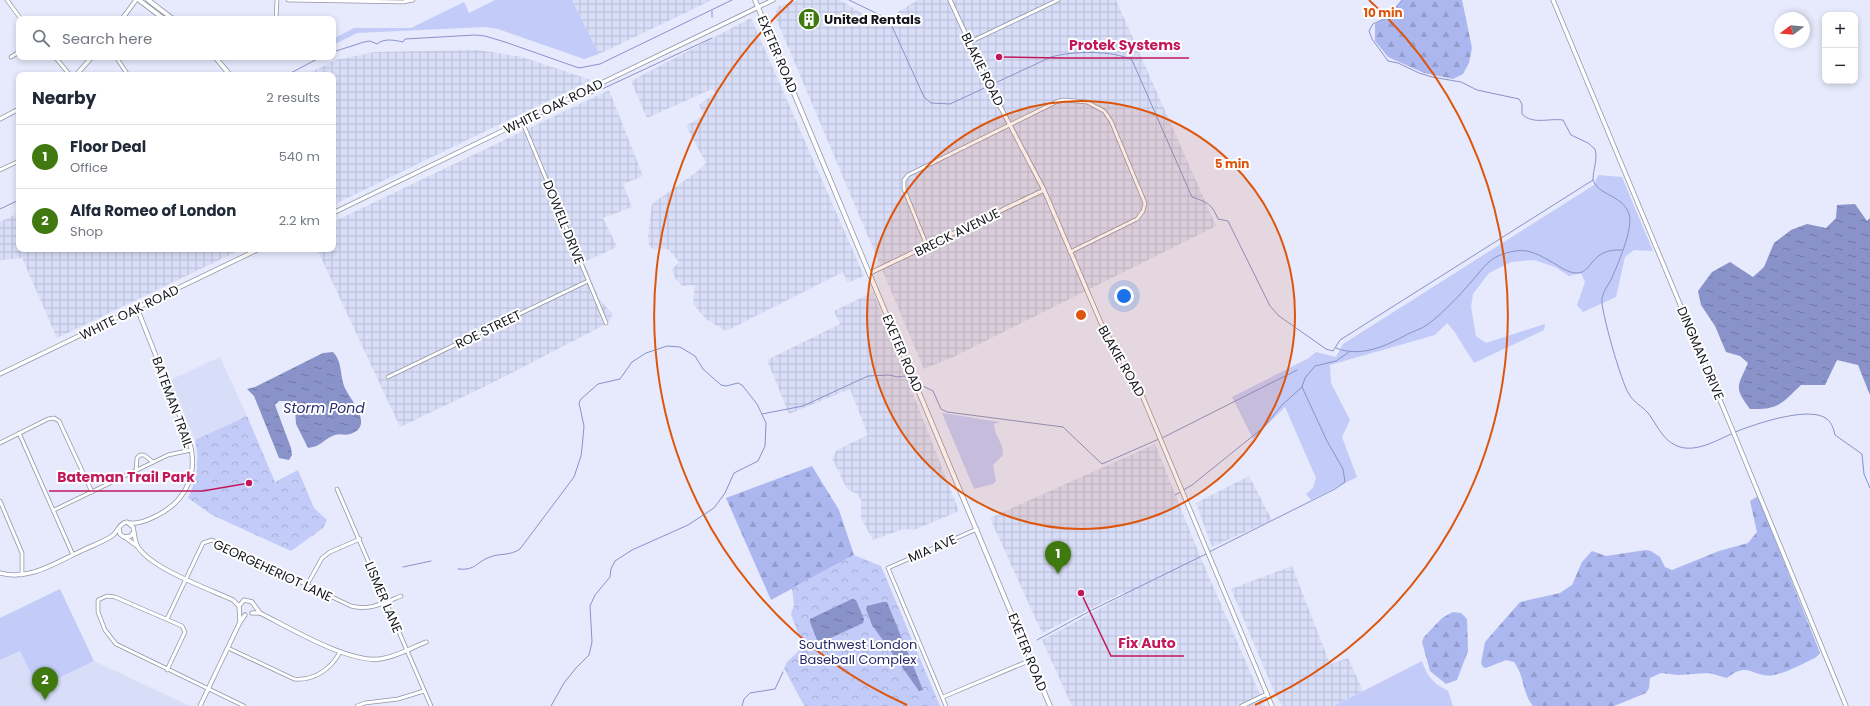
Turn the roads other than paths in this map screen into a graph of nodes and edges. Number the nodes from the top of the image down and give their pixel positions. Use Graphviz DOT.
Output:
graph roads {
  1 [pos="7,0"];
  2 [pos="136,0"];
  3 [pos="139,0"];
  4 [pos="148,0"];
  5 [pos="277,0"];
  6 [pos="288,0"];
  7 [pos="413,0"];
  8 [pos="755,0"];
  9 [pos="773,0"];
  10 [pos="950,0"];
  11 [pos="1058,0"];
  12 [pos="1553,0"];
  13 [pos="758,6"];
  14 [pos="19,16"];
  15 [pos="124,16"];
  16 [pos="160,16"];
  17 [pos="169,16"];
  18 [pos="276,16"];
  19 [pos="970,42"];
  20 [pos="16,54"];
  21 [pos="11,57"];
  22 [pos="58,60"];
  23 [pos="89,60"];
  24 [pos="118,60"];
  25 [pos="218,60"];
  26 [pos="68,72"];
  27 [pos="79,72"];
  28 [pos="126,72"];
  29 [pos="228,72"];
  30 [pos="988,83"];
  31 [pos="991,89"];
  32 [pos="16,111"];
  33 [pos="0,119"];
  34 [pos="522,121"];
  35 [pos="1010,125"];
  36 [pos="16,162"];
  37 [pos="0,170"];
  38 [pos="1044,190"];
  39 [pos="336,212"];
  40 [pos="927,246"];
  41 [pos="252,252"];
  42 [pos="1070,252"];
  43 [pos="870,274"];
  44 [pos="588,281"];
  45 [pos="137,308"];
  46 [pos="606,323"];
  47 [pos="0,374"];
  48 [pos="388,377"];
  49 [pos="19,434"];
  50 [pos="0,443"];
  51 [pos="191,450"];
  52 [pos="153,462"];
  53 [pos="136,470"];
  54 [pos="337,489"];
  55 [pos="92,492"];
  56 [pos="0,501"];
  57 [pos="54,510"];
  58 [pos="129,523"];
  59 [pos="141,523"];
  60 [pos="119,527"];
  61 [pos="977,529"];
  62 [pos="133,532"];
  63 [pos="111,536"];
  64 [pos="124,537"];
  65 [pos="360,539"];
  66 [pos="138,546"];
  67 [pos="73,554"];
  68 [pos="0,573"];
  69 [pos="22,575"];
  70 [pos="185,579"];
  71 [pos="307,585"];
  72 [pos="401,596"];
  73 [pos="233,600"];
  74 [pos="242,601"];
  75 [pos="386,602"];
  76 [pos="239,606"];
  77 [pos="254,607"];
  78 [pos="240,612"];
  79 [pos="252,613"];
  80 [pos="260,613"];
  81 [pos="245,615"];
  82 [pos="167,619"];
  83 [pos="240,622"];
  84 [pos="426,642"];
  85 [pos="228,648"];
  86 [pos="407,650"];
  87 [pos="340,652"];
  88 [pos="1032,660"];
  89 [pos="167,670"];
  90 [pos="208,689"];
  91 [pos="424,691"];
  92 [pos="1267,694"];
  93 [pos="943,697"];
  94 [pos="200,706"];
  95 [pos="244,706"];
  96 [pos="357,706"];
  97 [pos="431,706"];
  98 [pos="946,706"];
  99 [pos="1050,706"];
  100 [pos="1242,706"];
  101 [pos="1272,706"];
  102 [pos="1846,706"];
  1 -- 14 [label="street"];
  2 -- 15 [label="street"];
  3 -- 16 [label="main road"];
  4 -- 17 [label="main road"];
  5 -- 18 [label="street"];
  6 -- 7 [label="street"];
  8 -- 13 [label="main road, EXETER ROAD"];
  9 -- 13 [label="street, WHITE OAK ROAD"];
  10 -- 19 [label="street, BLAKIE ROAD"];
  11 -- 19 [label="street"];
  12 -- 102 [label="street, DINGMAN DRIVE"];
  13 -- 34 [label="street, WHITE OAK ROAD"];
  13 -- 43 [label="main road, EXETER ROAD"];
  19 -- 30 [label="street, BLAKIE ROAD"];
  20 -- 21 [label="street"];
  22 -- 26 [label="street"];
  23 -- 27 [label="street"];
  24 -- 28 [label="street"];
  25 -- 29 [label="main road"];
  30 -- 31 [label="street, BLAKIE ROAD"];
  31 -- 35 [label="street, BLAKIE ROAD"];
  32 -- 33 [label="street"];
  34 -- 39 [label="street, WHITE OAK ROAD"];
  34 -- 44 [label="street, DOWELL DRIVE"];
  35 -- 38 [label="street, BLAKIE ROAD"];
  35 -- 40 [label="street"];
  35 -- 42 [label="street"];
  36 -- 37 [label="street"];
  38 -- 40 [label="street, BRECK AVENUE"];
  38 -- 42 [label="street, BLAKIE ROAD"];
  40 -- 43 [label="street, BRECK AVENUE"];
  41 -- 45 [label="street, WHITE OAK ROAD"];
  42 -- 92 [label="street, BLAKIE ROAD"];
  43 -- 61 [label="main road, EXETER ROAD"];
  44 -- 46 [label="street, DOWELL DRIVE"];
  44 -- 48 [label="street, ROE STREET"];
  45 -- 47 [label="street, WHITE OAK ROAD"];
  45 -- 51 [label="street, BATEMAN TRAIL"];
  49 -- 50 [label="street"];
  49 -- 55 [label="street"];
  49 -- 57 [label="street"];
  51 -- 52 [label="street"];
  51 -- 59 [label="street, BATEMAN TRAIL"];
  52 -- 53 [label="street"];
  52 -- 53 [label="street"];
  53 -- 55 [label="street"];
  54 -- 65 [label="street, LISMER LANE"];
  55 -- 57 [label="street"];
  56 -- 69 [label="street"];
  57 -- 67 [label="street"];
  58 -- 59 [label="street, BATEMAN TRAIL"];
  58 -- 60 [label="street"];
  58 -- 62 [label="street"];
  59 -- 62 [label="street, BATEMAN TRAIL"];
  60 -- 63 [label="street"];
  60 -- 64 [label="street"];
  61 -- 88 [label="main road, EXETER ROAD"];
  61 -- 93 [label="street, MIA AVE"];
  62 -- 64 [label="street"];
  62 -- 66 [label="street"];
  63 -- 64 [label="street"];
  63 -- 67 [label="street"];
  64 -- 66 [label="street"];
  65 -- 71 [label="street"];
  65 -- 75 [label="street, LISMER LANE"];
  66 -- 70 [label="street"];
  67 -- 69 [label="street"];
  68 -- 69 [label="street"];
  70 -- 71 [label="street, GEORGEHERIOT LANE"];
  70 -- 73 [label="street"];
  70 -- 82 [label="street, GEORGEHERIOT LANE"];
  71 -- 75 [label="street, GEORGEHERIOT LANE"];
  72 -- 75 [label="street, GEORGEHERIOT LANE"];
  73 -- 74 [label="street"];
  73 -- 76 [label="street"];
  74 -- 76 [label="street"];
  74 -- 77 [label="street"];
  75 -- 86 [label="street, LISMER LANE"];
  76 -- 78 [label="street"];
  77 -- 79 [label="street"];
  77 -- 80 [label="street"];
  78 -- 81 [label="street"];
  78 -- 83 [label="street"];
  79 -- 80 [label="street"];
  79 -- 81 [label="street"];
  80 -- 87 [label="street"];
  81 -- 83 [label="street"];
  82 -- 89 [label="street"];
  82 -- 89 [label="street"];
  83 -- 85 [label="street"];
  84 -- 86 [label="street"];
  85 -- 87 [label="street"];
  85 -- 90 [label="street"];
  86 -- 87 [label="street"];
  86 -- 91 [label="street, LISMER LANE"];
  88 -- 93 [label="street"];
  88 -- 99 [label="main road, EXETER ROAD"];
  89 -- 90 [label="street"];
  90 -- 94 [label="street"];
  90 -- 95 [label="street"];
  91 -- 96 [label="street"];
  91 -- 97 [label="street, LISMER LANE"];
  92 -- 100 [label="street"];
  92 -- 101 [label="street, BLAKIE ROAD"];
  93 -- 98 [label="street"];
}
